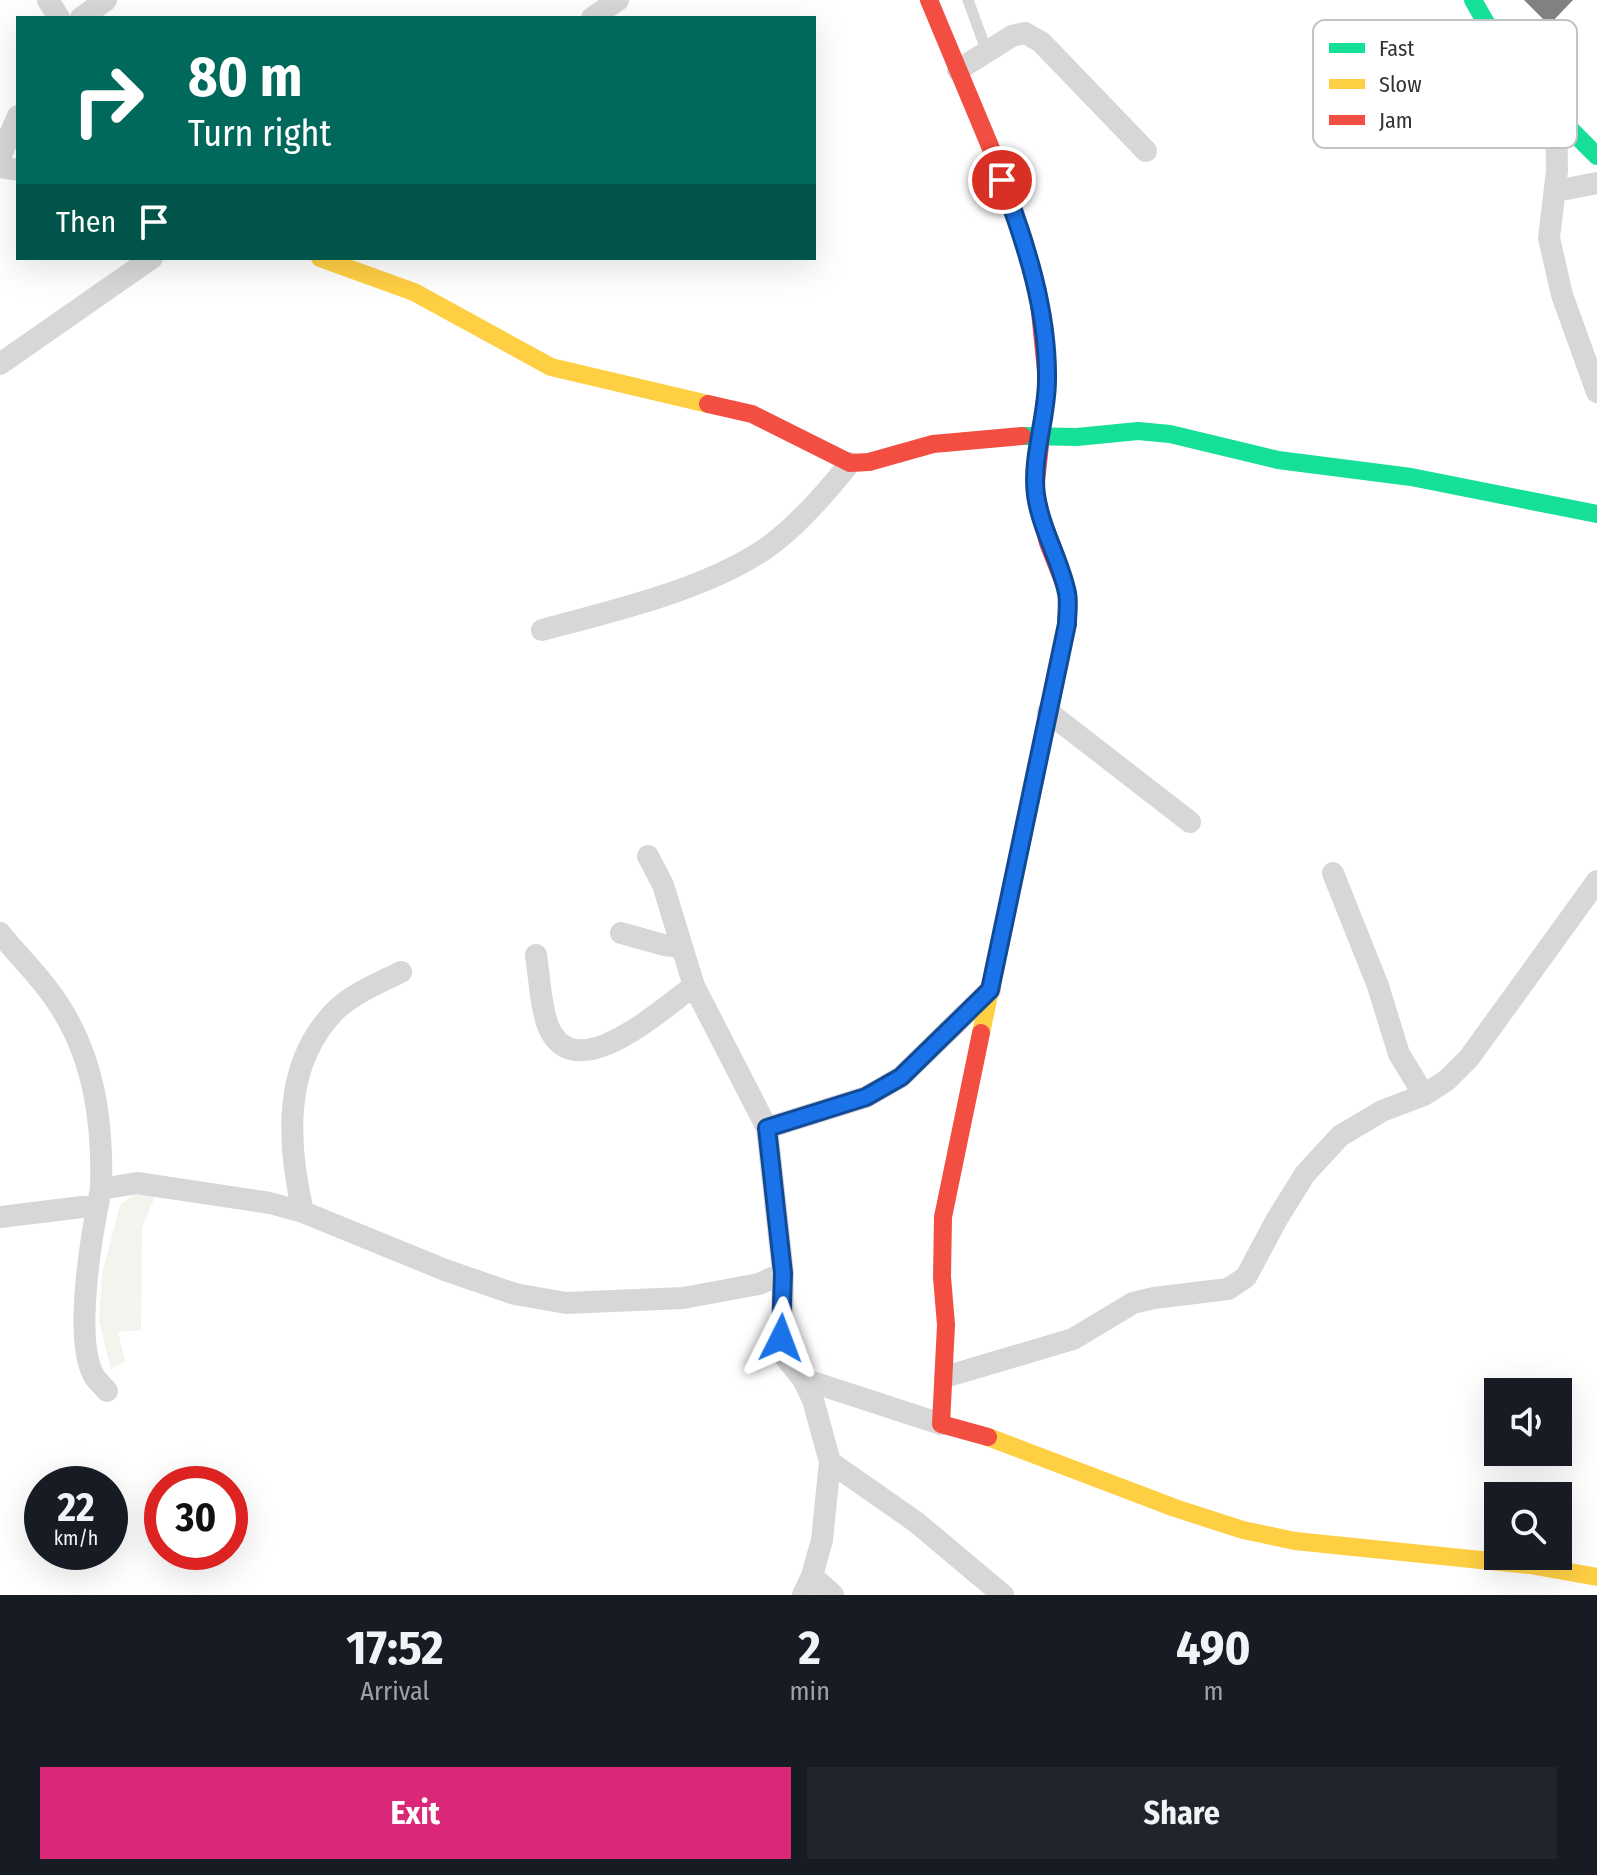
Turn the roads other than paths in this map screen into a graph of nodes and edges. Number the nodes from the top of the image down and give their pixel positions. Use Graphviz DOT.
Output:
graph roads {
  1 [pos="106,0"];
  2 [pos="618,0"];
  3 [pos="929,0"];
  4 [pos="968,0"];
  5 [pos="1473,0"];
  6 [pos="84,16"];
  7 [pos="595,16"];
  8 [pos="1482,20"];
  9 [pos="987,52"];
  10 [pos="958,70"];
  11 [pos="16,121"];
  12 [pos="1577,135"];
  13 [pos="1558,148"];
  14 [pos="1146,151"];
  15 [pos="1597,156"];
  16 [pos="0,157"];
  17 [pos="1597,183"];
  18 [pos="1556,191"];
  19 [pos="149,260"];
  20 [pos="325,260"];
  21 [pos="0,364"];
  22 [pos="1597,392"];
  23 [pos="1041,437"];
  24 [pos="850,463"];
  25 [pos="1597,514"];
  26 [pos="542,630"];
  27 [pos="1048,712"];
  28 [pos="1190,822"];
  29 [pos="648,856"];
  30 [pos="1333,873"];
  31 [pos="1597,881"];
  32 [pos="0,933"];
  33 [pos="621,933"];
  34 [pos="681,947"];
  35 [pos="536,955"];
  36 [pos="401,972"];
  37 [pos="694,986"];
  38 [pos="990,990"];
  39 [pos="1424,1095"];
  40 [pos="767,1128"];
  41 [pos="100,1197"];
  42 [pos="303,1212"];
  43 [pos="0,1217"];
  44 [pos="783,1273"];
  45 [pos="945,1377"];
  46 [pos="803,1379"];
  47 [pos="107,1391"];
  48 [pos="941,1424"];
  49 [pos="830,1462"];
  50 [pos="1597,1577"];
  51 [pos="808,1586"];
  52 [pos="833,1595"];
  53 [pos="1003,1595"];
  1 -- 6 [label="street"];
  2 -- 7 [label="street"];
  3 -- 10 [label="street"];
  4 -- 9 [label="lane"];
  5 -- 8 [label="street"];
  9 -- 10 [label="street"];
  9 -- 14 [label="street"];
  10 -- 23 [label="street"];
  11 -- 16 [label="street"];
  12 -- 15 [label="street"];
  13 -- 18 [label="street"];
  17 -- 18 [label="street"];
  18 -- 22 [label="street"];
  19 -- 21 [label="street"];
  20 -- 24 [label="street"];
  23 -- 24 [label="street"];
  23 -- 25 [label="street"];
  23 -- 27 [label="street"];
  24 -- 26 [label="street"];
  27 -- 28 [label="street"];
  27 -- 38 [label="street"];
  29 -- 34 [label="street"];
  30 -- 39 [label="street"];
  31 -- 39 [label="street"];
  32 -- 41 [label="street"];
  33 -- 34 [label="street"];
  34 -- 37 [label="street"];
  35 -- 37 [label="street"];
  36 -- 42 [label="street"];
  37 -- 40 [label="street"];
  38 -- 40 [label="street"];
  38 -- 45 [label="street"];
  39 -- 45 [label="street"];
  40 -- 44 [label="street"];
  41 -- 42 [label="street"];
  41 -- 43 [label="street"];
  41 -- 47 [label="street"];
  42 -- 44 [label="street"];
  44 -- 46 [label="street"];
  45 -- 48 [label="street"];
  46 -- 48 [label="street"];
  46 -- 49 [label="street"];
  48 -- 50 [label="street"];
  49 -- 51 [label="street"];
  49 -- 53 [label="street"];
  51 -- 52 [label="street"];
}
